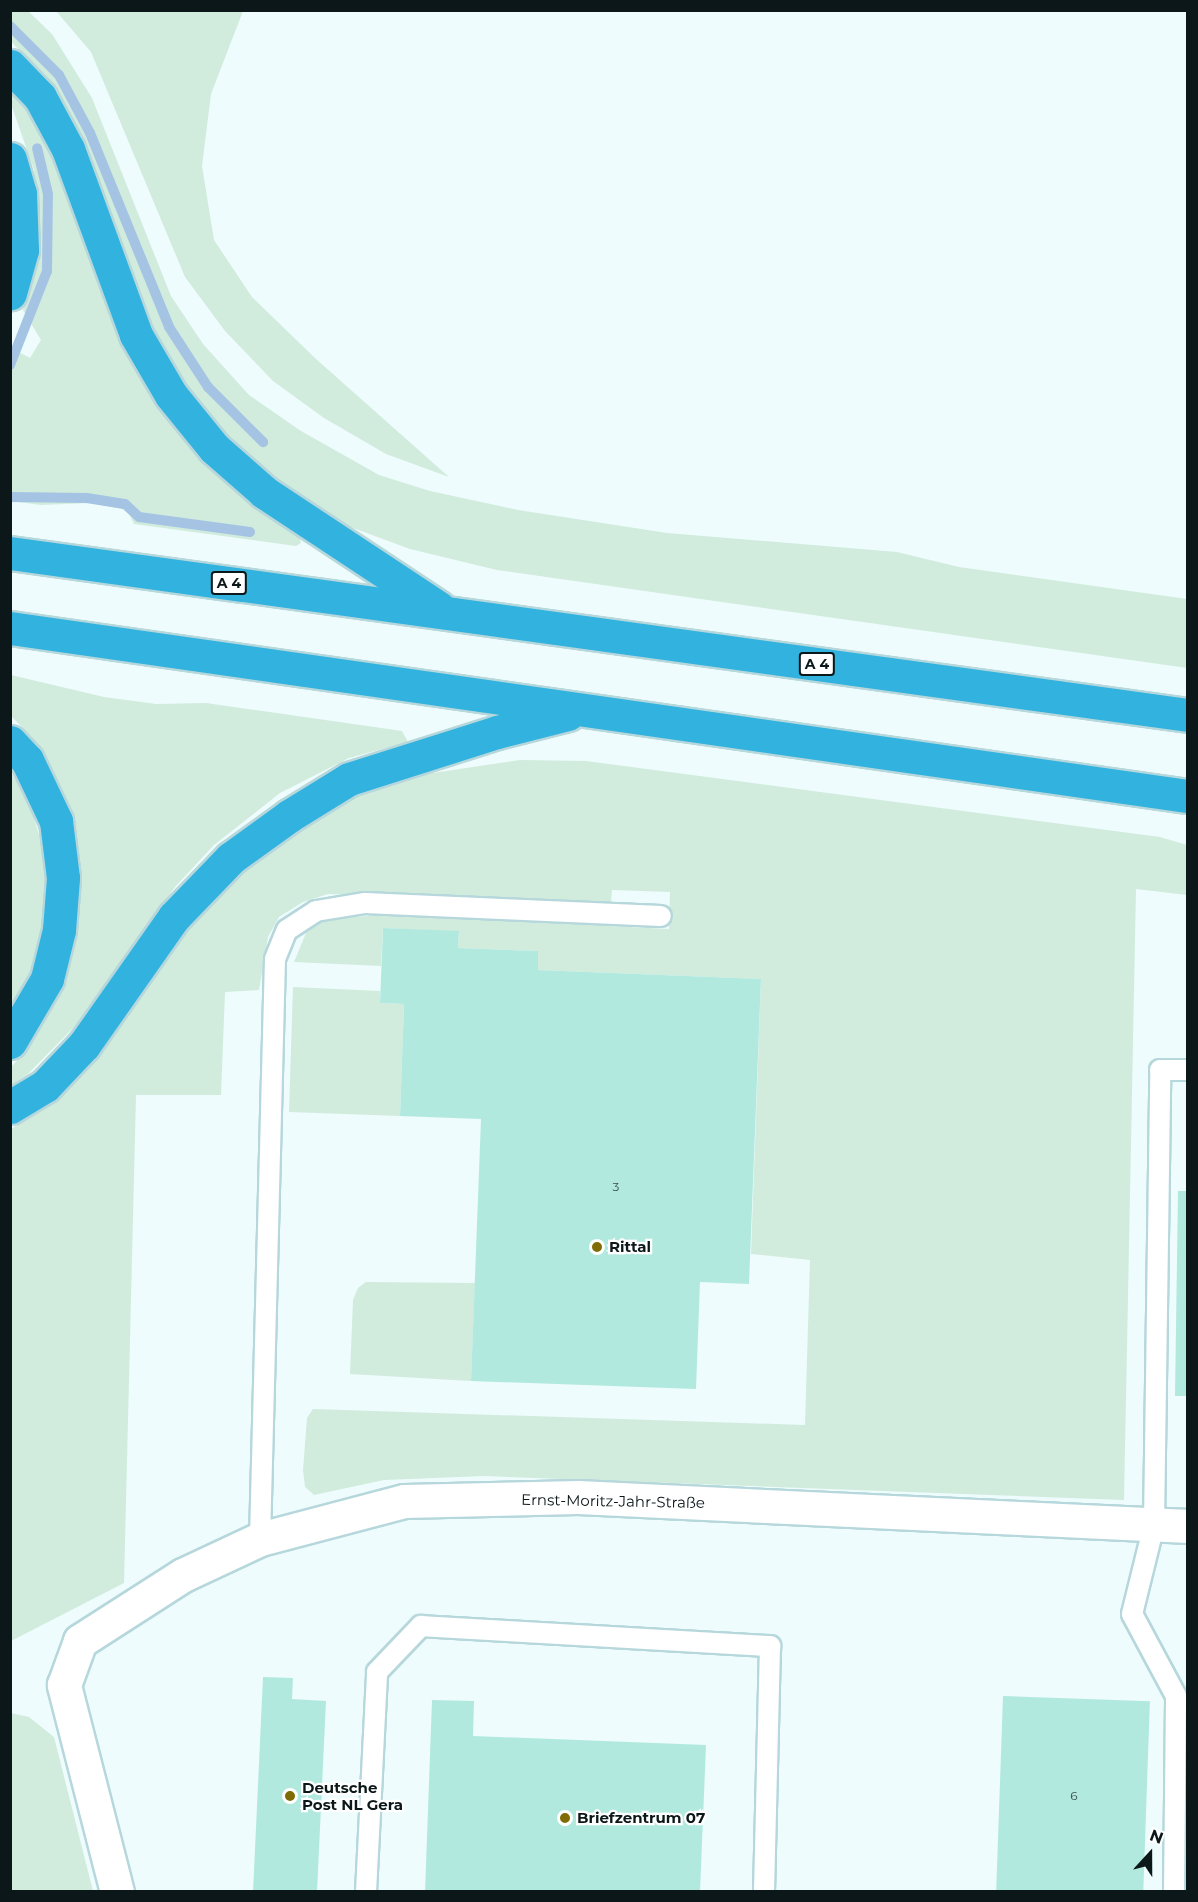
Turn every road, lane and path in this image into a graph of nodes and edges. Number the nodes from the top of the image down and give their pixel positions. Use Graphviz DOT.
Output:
graph roads {
  1 [pos="10,66"];
  2 [pos="10,159"];
  3 [pos="10,293"];
  4 [pos="10,553"];
  5 [pos="447,612"];
  6 [pos="10,628"];
  7 [pos="584,710"];
  8 [pos="1188,715"];
  9 [pos="10,742"];
  10 [pos="1188,796"];
  11 [pos="661,916"];
  12 [pos="10,1042"];
  13 [pos="1188,1070"];
  14 [pos="10,1107"];
  15 [pos="1154,1525"];
  16 [pos="1188,1526"];
  17 [pos="260,1539"];
  18 [pos="117,1892"];
  19 [pos="366,1892"];
  20 [pos="764,1892"];
  21 [pos="1174,1892"];
  1 -- 5 [label="highway"];
  2 -- 3 [label="highway"];
  4 -- 5 [label="highway, A 4"];
  5 -- 8 [label="highway, A 4"];
  6 -- 7 [label="highway"];
  7 -- 10 [label="highway"];
  7 -- 14 [label="highway"];
  9 -- 12 [label="highway"];
  11 -- 17 [label="lane"];
  13 -- 15 [label="lane"];
  15 -- 16 [label="street, Ernst-Moritz-Jahr-Straße"];
  15 -- 17 [label="street, Ernst-Moritz-Jahr-Straße"];
  15 -- 21 [label="lane"];
  17 -- 18 [label="street, Ernst-Moritz-Jahr-Straße"];
  19 -- 20 [label="lane"];
}
